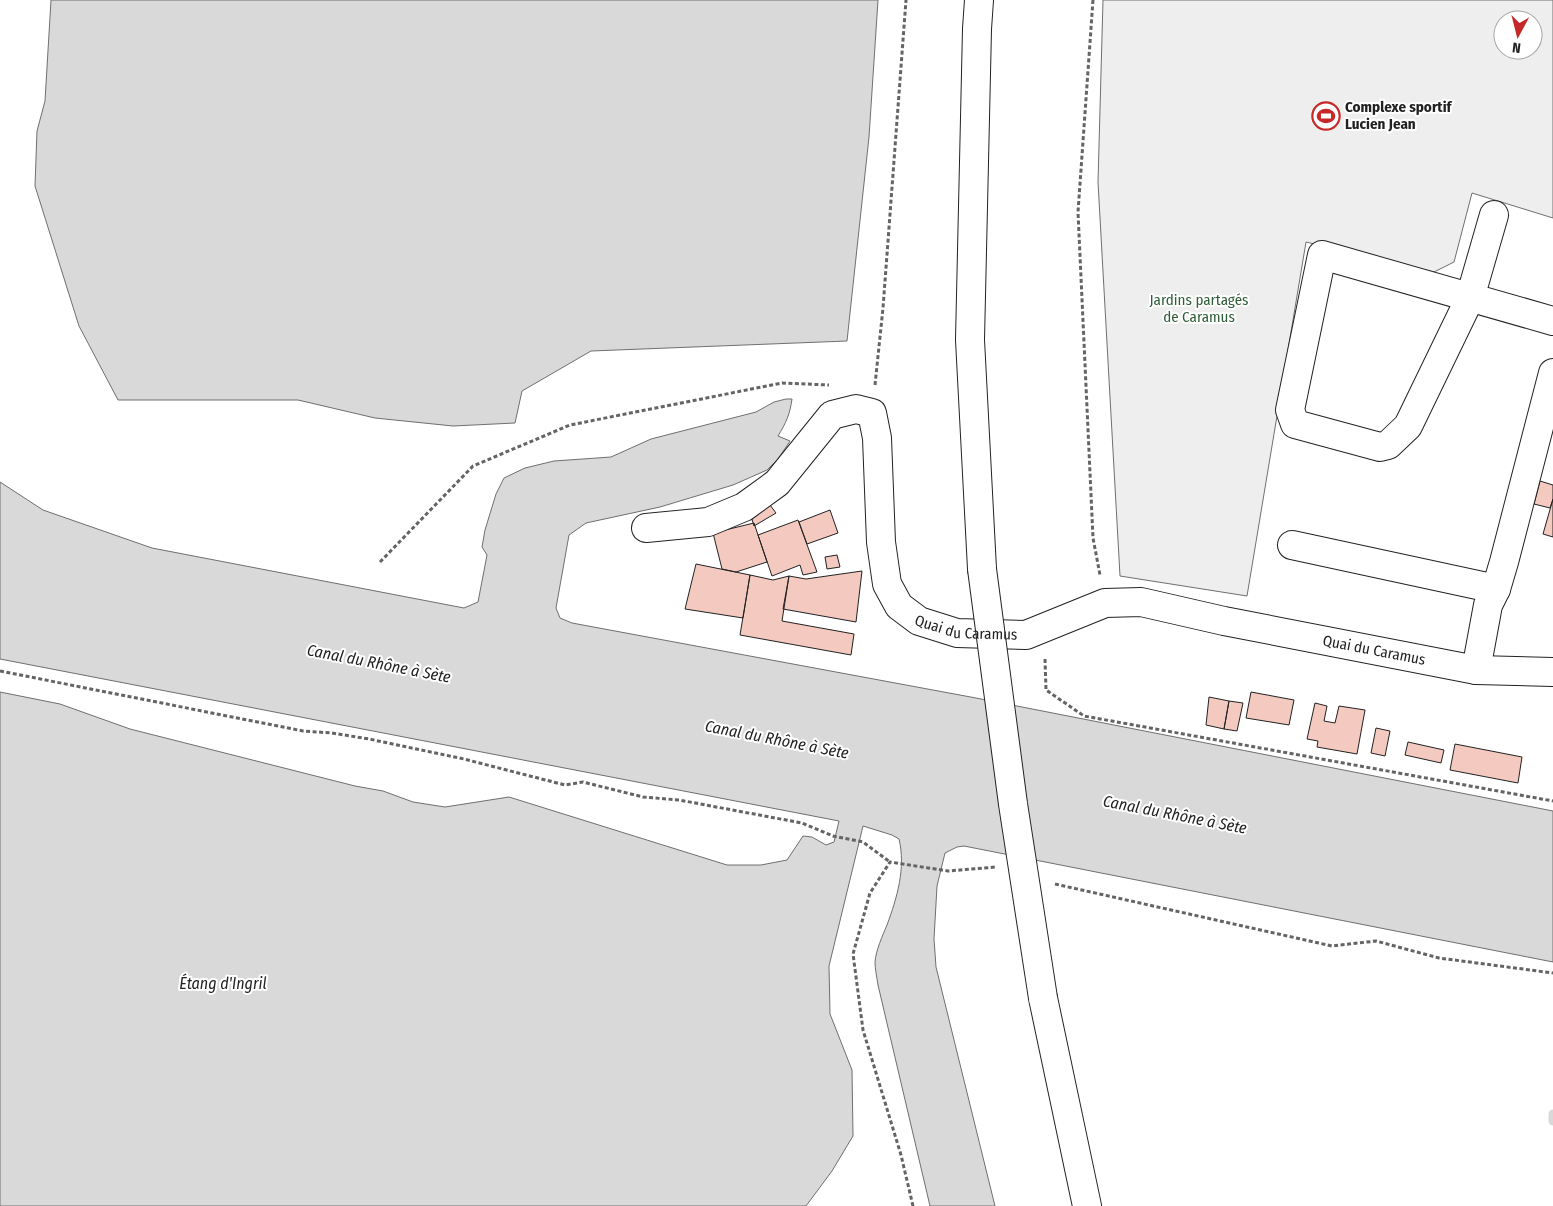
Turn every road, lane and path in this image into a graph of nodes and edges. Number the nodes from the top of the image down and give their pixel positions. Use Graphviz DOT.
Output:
graph roads {
  1 [pos="906,0"];
  2 [pos="979,0"];
  3 [pos="1093,0"];
  4 [pos="1494,215"];
  5 [pos="1470,298"];
  6 [pos="1553,321"];
  7 [pos="1553,373"];
  8 [pos="864,411"];
  9 [pos="646,528"];
  10 [pos="1292,545"];
  11 [pos="380,562"];
  12 [pos="1496,589"];
  13 [pos="1105,603"];
  14 [pos="1044,628"];
  15 [pos="1476,670"];
  16 [pos="0,671"];
  17 [pos="1553,672"];
  18 [pos="1553,801"];
  19 [pos="890,862"];
  20 [pos="1004,870"];
  21 [pos="1052,883"];
  22 [pos="1553,973"];
  23 [pos="913,1206"];
  24 [pos="1087,1206"];
  1 -- 8 [label="path"];
  2 -- 24 [label="main road, bridge"];
  3 -- 13 [label="path"];
  4 -- 5 [label="main road"];
  5 -- 5 [label="main road"];
  5 -- 6 [label="main road"];
  7 -- 12 [label="main road"];
  8 -- 9 [label="main road"];
  8 -- 11 [label="path"];
  8 -- 14 [label="main road, Quai du Caramus"];
  10 -- 12 [label="main road"];
  12 -- 15 [label="main road"];
  13 -- 14 [label="main road, Quai du Caramus"];
  13 -- 15 [label="main road, Quai du Caramus"];
  14 -- 18 [label="path"];
  15 -- 17 [label="main road, Quai du Caramus"];
  16 -- 19 [label="path"];
  19 -- 20 [label="path"];
  19 -- 23 [label="path"];
  21 -- 22 [label="path"];
}
